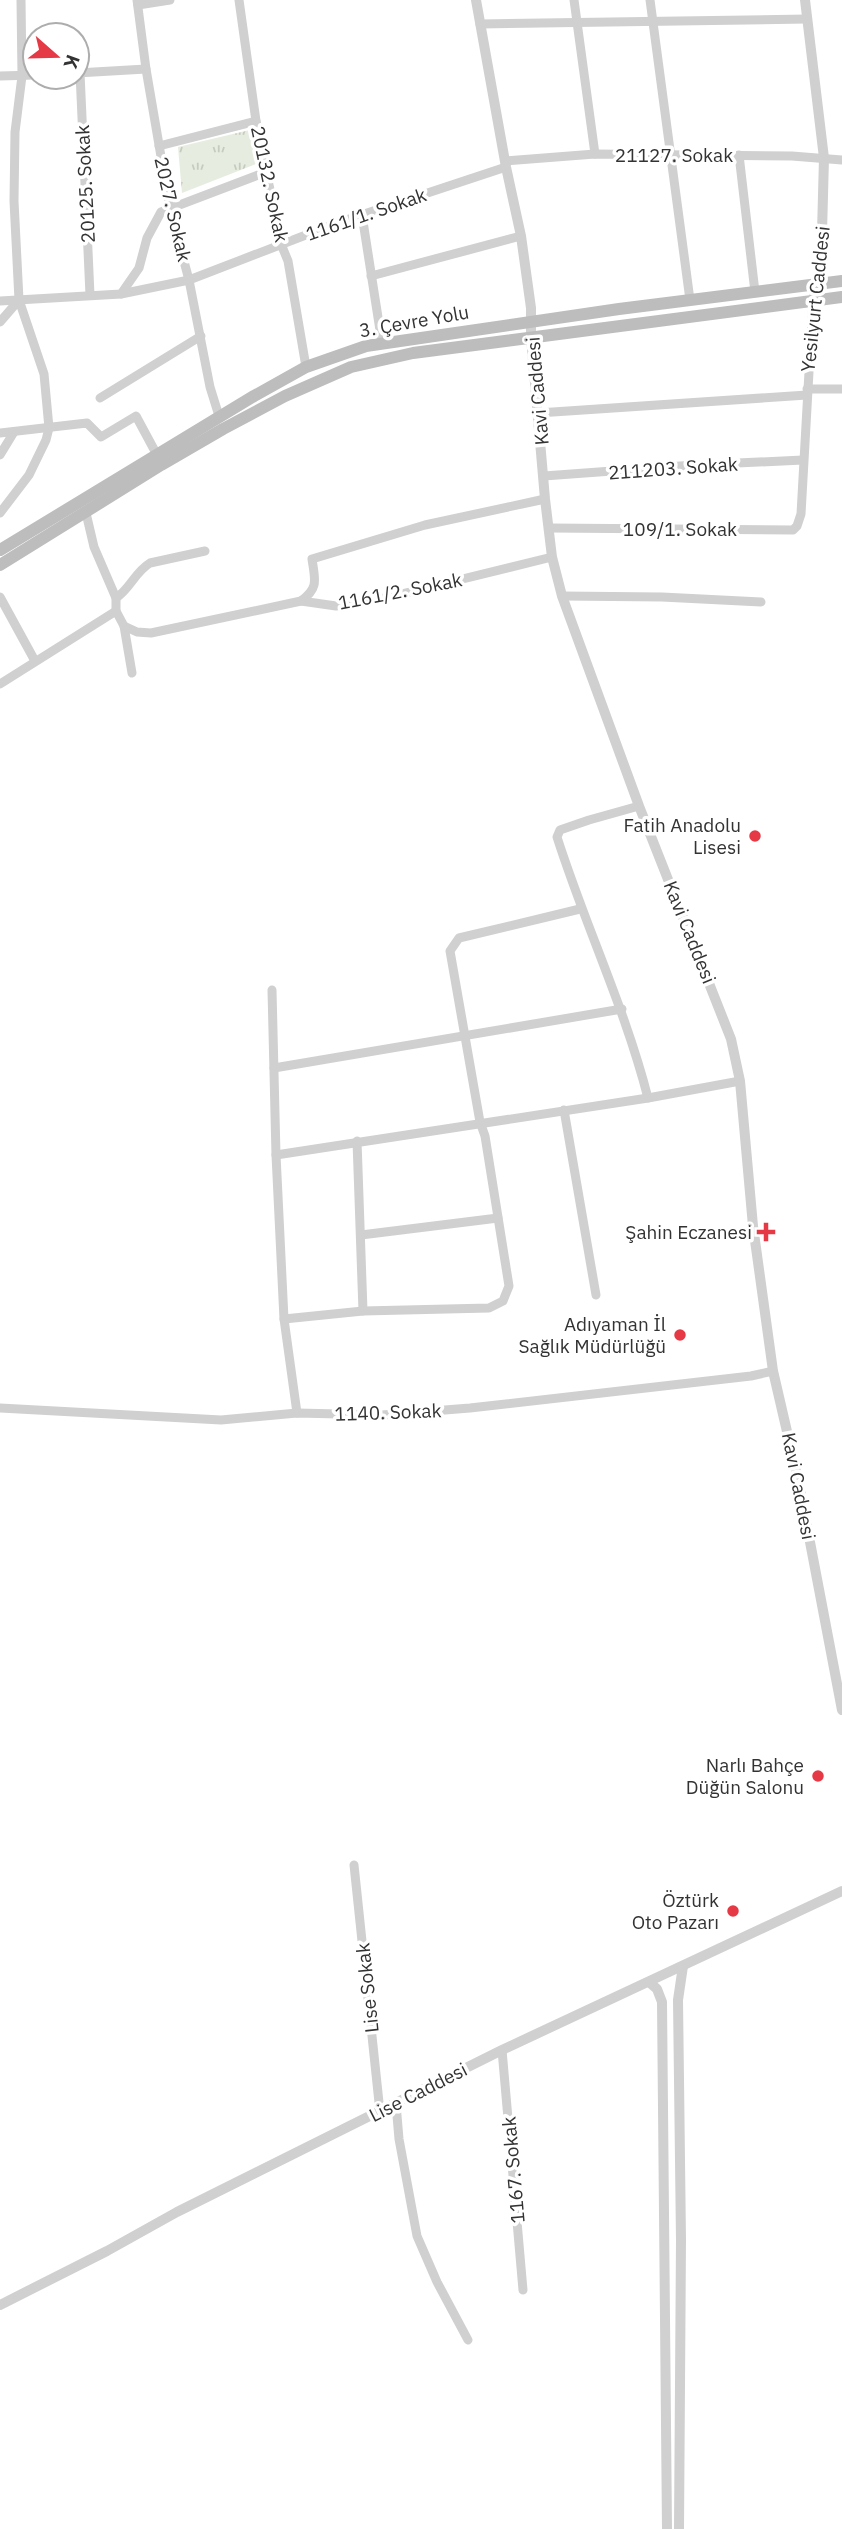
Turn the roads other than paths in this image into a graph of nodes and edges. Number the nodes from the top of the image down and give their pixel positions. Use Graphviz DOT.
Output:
graph roads {
  1 [pos="21,0"];
  2 [pos="170,0"];
  3 [pos="239,0"];
  4 [pos="476,0"];
  5 [pos="574,0"];
  6 [pos="650,0"];
  7 [pos="805,0"];
  8 [pos="137,3"];
  9 [pos="807,19"];
  10 [pos="21,21"];
  11 [pos="654,21"];
  12 [pos="576,23"];
  13 [pos="480,24"];
  14 [pos="146,69"];
  15 [pos="91,72"];
  16 [pos="0,76"];
  17 [pos="21,76"];
  18 [pos="21,84"];
  19 [pos="80,91"];
  20 [pos="256,121"];
  21 [pos="159,146"];
  22 [pos="595,154"];
  23 [pos="670,155"];
  24 [pos="739,155"];
  25 [pos="824,158"];
  26 [pos="842,160"];
  27 [pos="506,164"];
  28 [pos="267,172"];
  29 [pos="170,209"];
  30 [pos="362,215"];
  31 [pos="521,236"];
  32 [pos="281,244"];
  33 [pos="371,276"];
  34 [pos="189,281"];
  35 [pos="842,281"];
  36 [pos="818,286"];
  37 [pos="755,292"];
  38 [pos="121,294"];
  39 [pos="90,295"];
  40 [pos="842,297"];
  41 [pos="0,300"];
  42 [pos="19,300"];
  43 [pos="690,300"];
  44 [pos="813,301"];
  45 [pos="0,322"];
  46 [pos="532,323"];
  47 [pos="201,336"];
  48 [pos="531,337"];
  49 [pos="382,342"];
  50 [pos="306,368"];
  51 [pos="842,390"];
  52 [pos="807,392"];
  53 [pos="100,398"];
  54 [pos="538,413"];
  55 [pos="219,416"];
  56 [pos="49,428"];
  57 [pos="14,432"];
  58 [pos="0,433"];
  59 [pos="0,455"];
  60 [pos="157,455"];
  61 [pos="803,460"];
  62 [pos="544,476"];
  63 [pos="545,499"];
  64 [pos="0,513"];
  65 [pos="86,513"];
  66 [pos="801,514"];
  67 [pos="550,528"];
  68 [pos="0,550"];
  69 [pos="205,551"];
  70 [pos="552,556"];
  71 [pos="0,565"];
  72 [pos="562,596"];
  73 [pos="0,597"];
  74 [pos="116,598"];
  75 [pos="300,601"];
  76 [pos="761,601"];
  77 [pos="116,611"];
  78 [pos="124,626"];
  79 [pos="35,661"];
  80 [pos="132,673"];
  81 [pos="0,684"];
  82 [pos="639,806"];
  83 [pos="580,909"];
  84 [pos="272,990"];
  85 [pos="622,1009"];
  86 [pos="465,1035"];
  87 [pos="274,1068"];
  88 [pos="740,1081"];
  89 [pos="648,1098"];
  90 [pos="564,1110"];
  91 [pos="480,1122"];
  92 [pos="356,1142"];
  93 [pos="276,1155"];
  94 [pos="498,1218"];
  95 [pos="361,1235"];
  96 [pos="596,1295"];
  97 [pos="363,1311"];
  98 [pos="285,1319"];
  99 [pos="774,1371"];
  100 [pos="0,1408"];
  101 [pos="297,1413"];
  102 [pos="842,1710"];
  103 [pos="354,1865"];
  104 [pos="842,1891"];
  105 [pos="683,1966"];
  106 [pos="649,1982"];
  107 [pos="502,2050"];
  108 [pos="396,2104"];
  109 [pos="380,2112"];
  110 [pos="523,2290"];
  111 [pos="0,2305"];
  112 [pos="468,2340"];
  113 [pos="667,2529"];
  114 [pos="679,2529"];
  1 -- 10 [label="street"];
  2 -- 8 [label="street"];
  3 -- 20 [label="street, 20132. Sokak"];
  4 -- 13 [label="street, Kavi Caddesi"];
  5 -- 12 [label="street"];
  6 -- 11 [label="street"];
  7 -- 9 [label="street, Yesilyurt Caddesi"];
  8 -- 14 [label="street, 2027. Sokak"];
  9 -- 11 [label="street"];
  9 -- 25 [label="street, Yesilyurt Caddesi"];
  11 -- 12 [label="street"];
  11 -- 23 [label="street"];
  12 -- 13 [label="street"];
  12 -- 22 [label="street"];
  13 -- 27 [label="street, Kavi Caddesi"];
  14 -- 15 [label="street"];
  14 -- 21 [label="street, 2027. Sokak"];
  16 -- 17 [label="street"];
  18 -- 42 [label="street"];
  19 -- 39 [label="street, 20125. Sokak"];
  20 -- 21 [label="street"];
  20 -- 28 [label="street, 20132. Sokak"];
  21 -- 29 [label="street, 2027. Sokak"];
  22 -- 23 [label="street, 21127. Sokak"];
  22 -- 27 [label="street, 21127. Sokak"];
  23 -- 24 [label="street, 21127. Sokak"];
  23 -- 43 [label="street"];
  24 -- 25 [label="street, 21127. Sokak"];
  24 -- 37 [label="street"];
  25 -- 26 [label="street, 21127. Sokak"];
  25 -- 36 [label="street, Yesilyurt Caddesi"];
  27 -- 30 [label="street, 1161/1. Sokak"];
  27 -- 31 [label="street, Kavi Caddesi"];
  28 -- 29 [label="street"];
  28 -- 32 [label="street, 20132. Sokak"];
  29 -- 34 [label="street, 2027. Sokak"];
  29 -- 38 [label="street"];
  30 -- 32 [label="street, 1161/1. Sokak"];
  30 -- 33 [label="street"];
  31 -- 33 [label="street"];
  31 -- 46 [label="street, Kavi Caddesi"];
  32 -- 34 [label="street, 1161/1. Sokak"];
  32 -- 50 [label="street, 20132. Sokak"];
  33 -- 49 [label="street"];
  34 -- 38 [label="street, 1161/1. Sokak"];
  34 -- 47 [label="street, 2027. Sokak"];
  35 -- 36 [label="main road, 3. Çevre Yolu"];
  36 -- 37 [label="main road, 3. Çevre Yolu"];
  36 -- 44 [label="street, Yesilyurt Caddesi"];
  37 -- 43 [label="main road, 3. Çevre Yolu"];
  38 -- 39 [label="street, 1161/1. Sokak"];
  39 -- 42 [label="street, 1161/1. Sokak"];
  40 -- 44 [label="main road, 3. Çevre Yolu"];
  41 -- 42 [label="street, 1161/1. Sokak"];
  42 -- 45 [label="street"];
  42 -- 56 [label="street"];
  43 -- 46 [label="main road, 3. Çevre Yolu"];
  44 -- 48 [label="main road, 3. Çevre Yolu"];
  44 -- 52 [label="street, Yesilyurt Caddesi"];
  46 -- 48 [label="street, Kavi Caddesi"];
  46 -- 49 [label="main road, 3. Çevre Yolu"];
  47 -- 53 [label="street"];
  47 -- 55 [label="street, 2027. Sokak"];
  48 -- 54 [label="street, Kavi Caddesi"];
  48 -- 65 [label="main road, 3. Çevre Yolu"];
  49 -- 50 [label="main road, 3. Çevre Yolu"];
  50 -- 55 [label="main road, 3. Çevre Yolu"];
  51 -- 52 [label="street"];
  52 -- 54 [label="street"];
  52 -- 61 [label="street, Yesilyurt Caddesi"];
  54 -- 62 [label="street, Kavi Caddesi"];
  55 -- 60 [label="main road, 3. Çevre Yolu"];
  56 -- 57 [label="street"];
  56 -- 60 [label="street"];
  56 -- 64 [label="street"];
  57 -- 58 [label="street"];
  57 -- 59 [label="street"];
  60 -- 68 [label="main road, 3. Çevre Yolu"];
  61 -- 62 [label="street, 211203. Sokak"];
  61 -- 66 [label="street, Yesilyurt Caddesi"];
  62 -- 63 [label="street, Kavi Caddesi"];
  63 -- 67 [label="street, Kavi Caddesi"];
  63 -- 75 [label="street"];
  65 -- 71 [label="main road, 3. Çevre Yolu"];
  65 -- 74 [label="street"];
  66 -- 67 [label="street, 109/1. Sokak"];
  67 -- 70 [label="street, Kavi Caddesi"];
  69 -- 74 [label="street"];
  70 -- 72 [label="street, Kavi Caddesi"];
  70 -- 75 [label="street, 1161/2. Sokak"];
  72 -- 76 [label="street"];
  72 -- 82 [label="street, Kavi Caddesi"];
  73 -- 79 [label="street"];
  74 -- 77 [label="street"];
  75 -- 78 [label="street, 1161/2. Sokak"];
  77 -- 78 [label="street"];
  77 -- 79 [label="street"];
  78 -- 80 [label="street"];
  79 -- 81 [label="street"];
  82 -- 83 [label="street"];
  82 -- 88 [label="street, Kavi Caddesi"];
  83 -- 85 [label="street"];
  83 -- 86 [label="street"];
  84 -- 87 [label="street"];
  85 -- 86 [label="street"];
  85 -- 89 [label="street"];
  86 -- 87 [label="street"];
  86 -- 91 [label="street"];
  87 -- 93 [label="street"];
  88 -- 89 [label="street"];
  88 -- 99 [label="street, Kavi Caddesi"];
  89 -- 90 [label="street"];
  90 -- 91 [label="street"];
  90 -- 96 [label="street"];
  91 -- 92 [label="street"];
  91 -- 94 [label="street"];
  92 -- 93 [label="street"];
  92 -- 95 [label="street"];
  93 -- 98 [label="street"];
  94 -- 95 [label="street"];
  94 -- 97 [label="street"];
  95 -- 97 [label="street"];
  97 -- 98 [label="street"];
  98 -- 101 [label="street"];
  99 -- 101 [label="street, 1140. Sokak"];
  99 -- 102 [label="street, Kavi Caddesi"];
  100 -- 101 [label="street, 1140. Sokak"];
  103 -- 109 [label="street, Lise Sokak"];
  104 -- 105 [label="street, Lise Caddesi"];
  105 -- 106 [label="street, Lise Caddesi"];
  105 -- 114 [label="street"];
  106 -- 107 [label="street, Lise Caddesi"];
  106 -- 113 [label="street"];
  107 -- 108 [label="street, Lise Caddesi"];
  107 -- 110 [label="street, 1167. Sokak"];
  108 -- 109 [label="street, Lise Caddesi"];
  108 -- 112 [label="street"];
  109 -- 111 [label="street, Lise Caddesi"];
}
